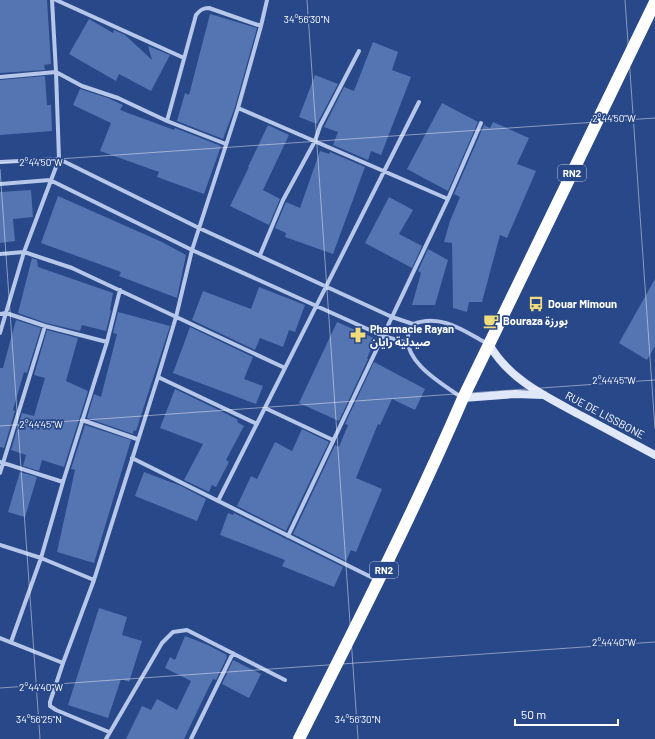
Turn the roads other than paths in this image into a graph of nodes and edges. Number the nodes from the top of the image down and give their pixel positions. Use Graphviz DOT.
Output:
graph roads {
  1 [pos="52,0"];
  2 [pos="56,0"];
  3 [pos="267,0"];
  4 [pos="655,2"];
  5 [pos="262,26"];
  6 [pos="359,50"];
  7 [pos="184,58"];
  8 [pos="56,72"];
  9 [pos="0,77"];
  10 [pos="419,102"];
  11 [pos="238,108"];
  12 [pos="167,121"];
  13 [pos="481,123"];
  14 [pos="315,141"];
  15 [pos="226,144"];
  16 [pos="59,159"];
  17 [pos="0,162"];
  18 [pos="384,171"];
  19 [pos="50,180"];
  20 [pos="0,184"];
  21 [pos="448,199"];
  22 [pos="199,228"];
  23 [pos="192,250"];
  24 [pos="24,252"];
  25 [pos="0,254"];
  26 [pos="260,256"];
  27 [pos="326,286"];
  28 [pos="120,290"];
  29 [pos="317,306"];
  30 [pos="6,313"];
  31 [pos="0,314"];
  32 [pos="176,317"];
  33 [pos="392,317"];
  34 [pos="413,324"];
  35 [pos="45,326"];
  36 [pos="0,334"];
  37 [pos="383,336"];
  38 [pos="107,342"];
  39 [pos="408,343"];
  40 [pos="489,344"];
  41 [pos="285,368"];
  42 [pos="158,377"];
  43 [pos="544,395"];
  44 [pos="463,398"];
  45 [pos="265,408"];
  46 [pos="82,420"];
  47 [pos="257,424"];
  48 [pos="137,439"];
  49 [pos="333,440"];
  50 [pos="655,455"];
  51 [pos="132,458"];
  52 [pos="2,462"];
  53 [pos="0,473"];
  54 [pos="62,482"];
  55 [pos="218,501"];
  56 [pos="288,536"];
  57 [pos="0,545"];
  58 [pos="41,558"];
  59 [pos="94,580"];
  60 [pos="378,580"];
  61 [pos="0,638"];
  62 [pos="11,642"];
  63 [pos="233,653"];
  64 [pos="63,663"];
  65 [pos="284,680"];
  66 [pos="109,732"];
  67 [pos="106,739"];
  68 [pos="191,739"];
  69 [pos="299,739"];
  1 -- 8 [label="street"];
  2 -- 7 [label="street"];
  3 -- 5 [label="street"];
  4 -- 40 [label="highway, RN2"];
  5 -- 7 [label="street"];
  5 -- 11 [label="street"];
  6 -- 14 [label="street"];
  7 -- 12 [label="street"];
  8 -- 9 [label="street"];
  8 -- 12 [label="street"];
  8 -- 16 [label="street"];
  10 -- 18 [label="street"];
  11 -- 14 [label="street"];
  11 -- 15 [label="street"];
  12 -- 15 [label="street"];
  13 -- 21 [label="street"];
  14 -- 18 [label="street"];
  14 -- 26 [label="street"];
  15 -- 22 [label="street"];
  16 -- 17 [label="street"];
  16 -- 19 [label="street"];
  16 -- 22 [label="street"];
  18 -- 21 [label="street"];
  18 -- 27 [label="street"];
  19 -- 20 [label="street"];
  19 -- 23 [label="street"];
  19 -- 24 [label="street"];
  21 -- 33 [label="street"];
  22 -- 23 [label="street"];
  22 -- 26 [label="street"];
  23 -- 29 [label="street"];
  23 -- 32 [label="street"];
  24 -- 25 [label="street"];
  24 -- 28 [label="street"];
  24 -- 30 [label="street"];
  26 -- 27 [label="street"];
  27 -- 29 [label="street"];
  27 -- 33 [label="street"];
  28 -- 32 [label="street"];
  28 -- 38 [label="street"];
  29 -- 37 [label="street"];
  29 -- 41 [label="street"];
  30 -- 31 [label="street"];
  30 -- 35 [label="street"];
  30 -- 36 [label="street"];
  32 -- 41 [label="street"];
  32 -- 42 [label="street"];
  33 -- 34 [label="street"];
  33 -- 37 [label="street"];
  34 -- 39 [label="street"];
  34 -- 40 [label="street"];
  35 -- 38 [label="street"];
  35 -- 52 [label="street"];
  37 -- 39 [label="street"];
  37 -- 49 [label="street"];
  38 -- 46 [label="street"];
  39 -- 44 [label="street"];
  40 -- 43 [label="street, RUE DE LISSBONE"];
  40 -- 44 [label="highway, RN2"];
  41 -- 45 [label="street"];
  42 -- 47 [label="street"];
  42 -- 48 [label="street"];
  43 -- 44 [label="street"];
  43 -- 50 [label="street, RUE DE LISSBONE"];
  44 -- 60 [label="highway, RN2"];
  45 -- 47 [label="street"];
  45 -- 49 [label="street"];
  46 -- 48 [label="street"];
  46 -- 54 [label="street"];
  47 -- 55 [label="street"];
  48 -- 51 [label="street"];
  49 -- 56 [label="street"];
  51 -- 55 [label="street"];
  51 -- 59 [label="street"];
  52 -- 53 [label="street"];
  52 -- 54 [label="street"];
  54 -- 58 [label="street"];
  55 -- 56 [label="street"];
  56 -- 60 [label="street"];
  57 -- 58 [label="street"];
  58 -- 59 [label="street"];
  58 -- 62 [label="street"];
  59 -- 64 [label="street"];
  60 -- 69 [label="highway, RN2"];
  61 -- 62 [label="street"];
  62 -- 64 [label="street"];
  63 -- 65 [label="street"];
  63 -- 66 [label="street"];
  63 -- 68 [label="street"];
  64 -- 66 [label="street"];
  66 -- 67 [label="street"];
}
